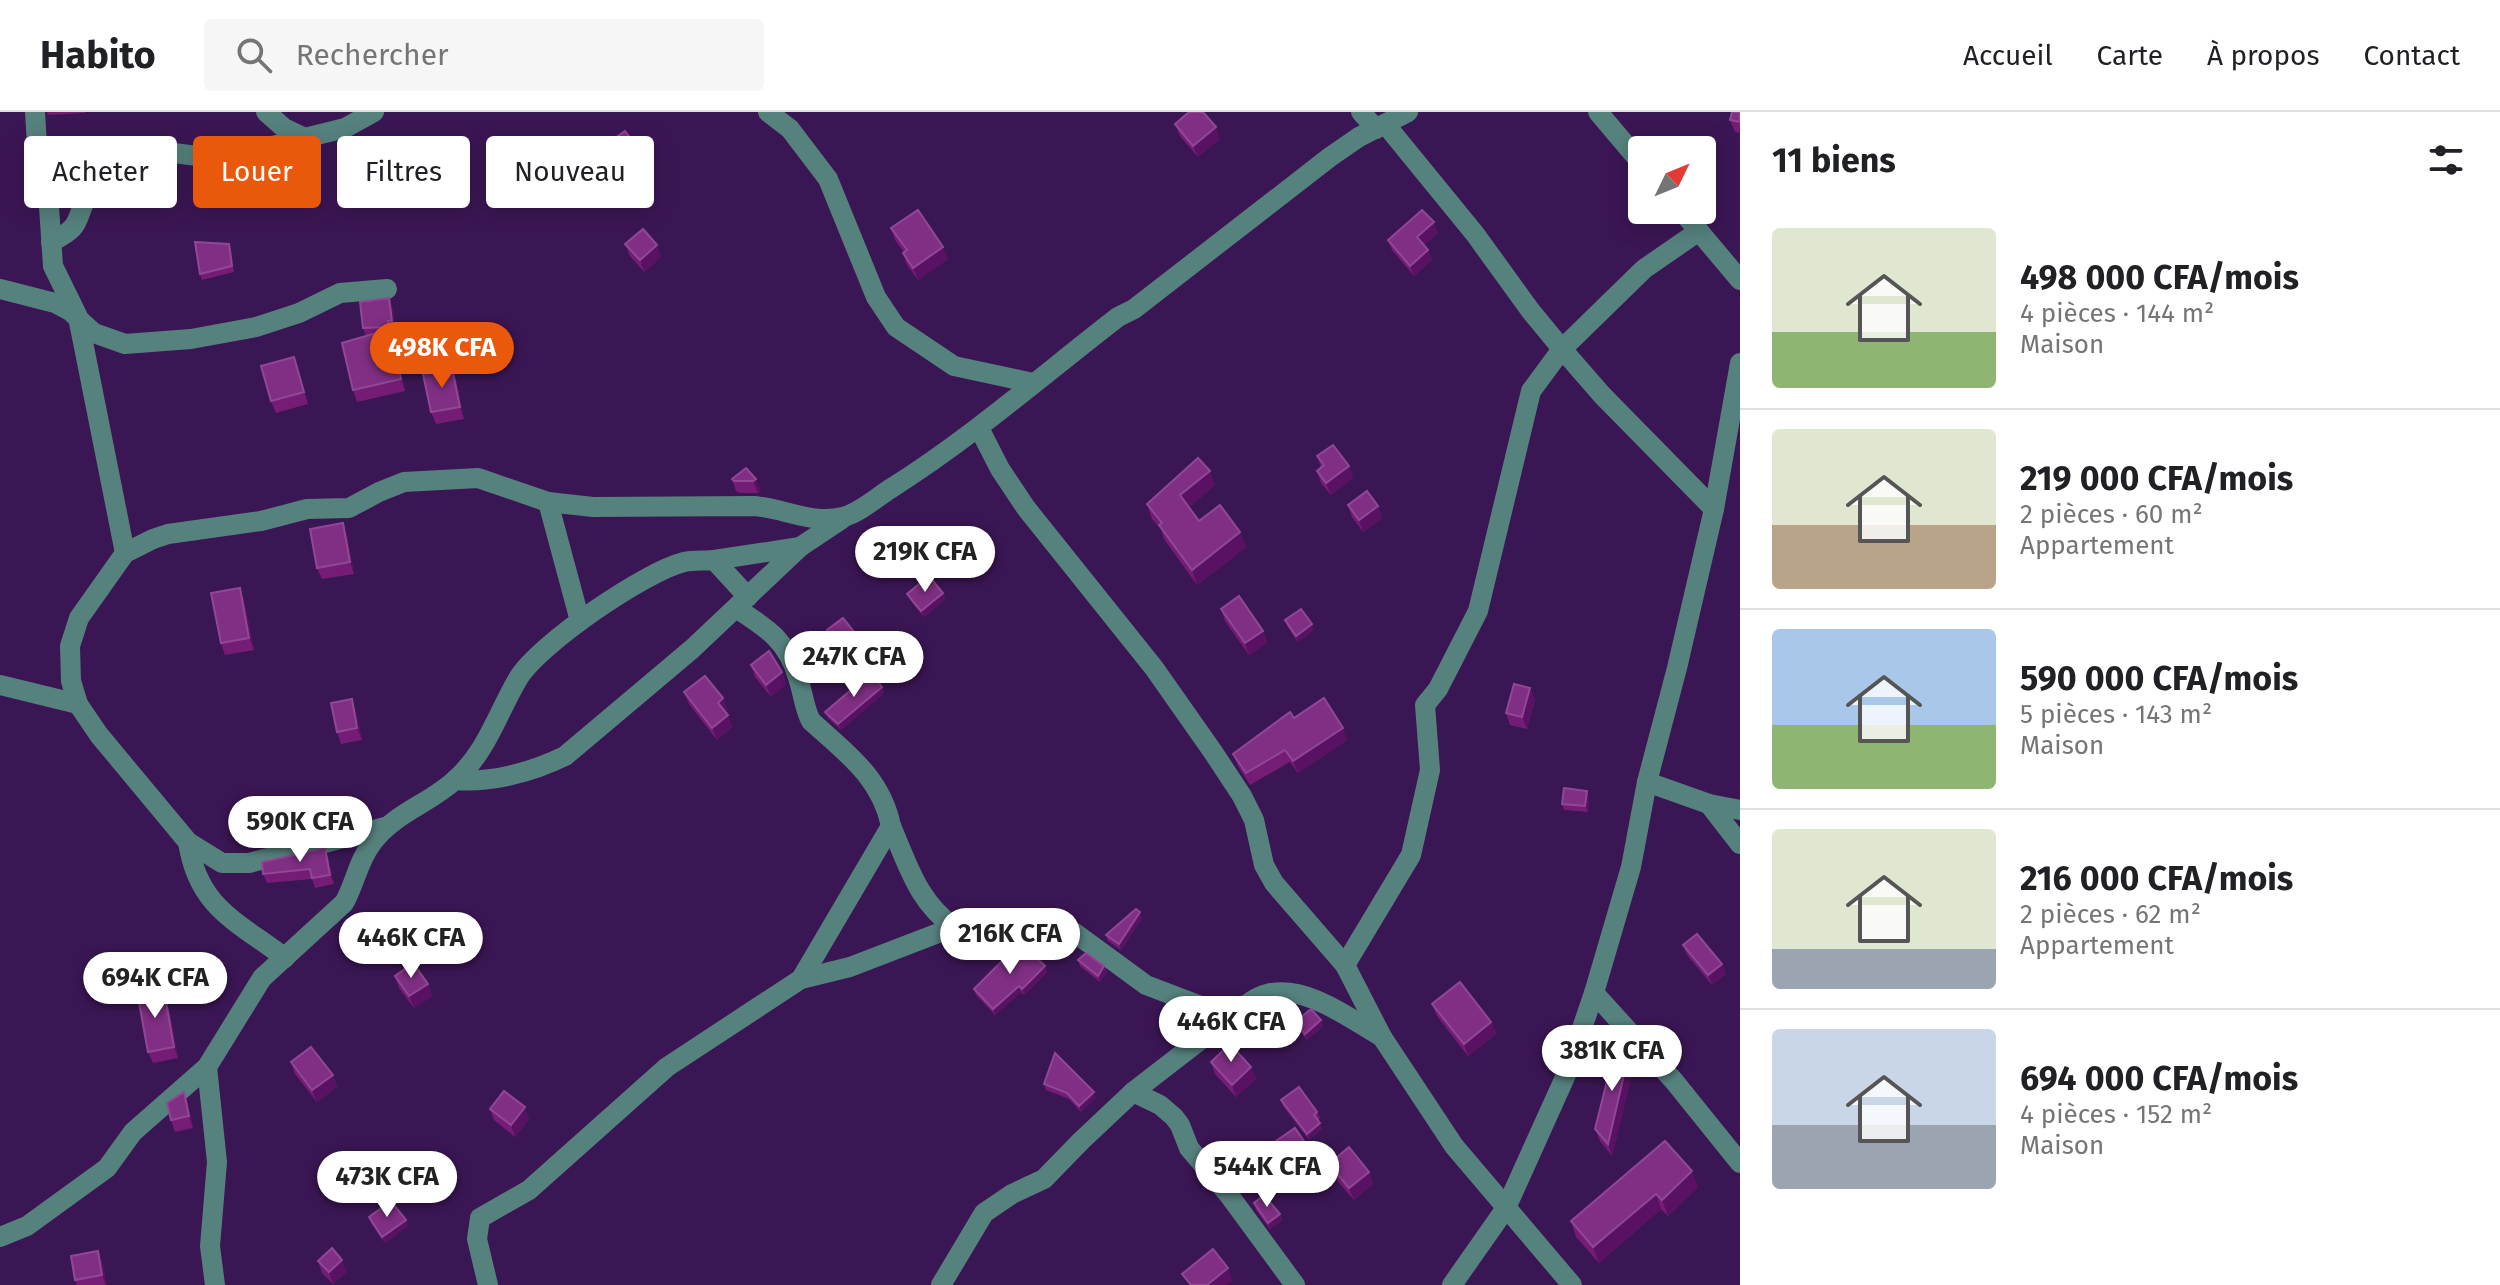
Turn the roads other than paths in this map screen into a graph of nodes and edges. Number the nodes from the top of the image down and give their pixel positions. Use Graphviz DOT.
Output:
graph roads {
  1 [pos="35,112"];
  2 [pos="266,112"];
  3 [pos="374,112"];
  4 [pos="768,112"];
  5 [pos="1361,112"];
  6 [pos="1408,112"];
  7 [pos="1598,112"];
  8 [pos="1381,127"];
  9 [pos="36,136"];
  10 [pos="301,136"];
  11 [pos="317,136"];
  12 [pos="1628,147"];
  13 [pos="49,208"];
  14 [pos="83,208"];
  15 [pos="1693,224"];
  16 [pos="1699,231"];
  17 [pos="51,242"];
  18 [pos="1740,280"];
  19 [pos="0,289"];
  20 [pos="387,289"];
  21 [pos="78,317"];
  22 [pos="1562,349"];
  23 [pos="1740,363"];
  24 [pos="1033,383"];
  25 [pos="979,428"];
  26 [pos="548,502"];
  27 [pos="115,505"];
  28 [pos="1714,509"];
  29 [pos="845,517"];
  30 [pos="153,539"];
  31 [pos="800,547"];
  32 [pos="125,553"];
  33 [pos="714,560"];
  34 [pos="742,603"];
  35 [pos="580,621"];
  36 [pos="0,685"];
  37 [pos="78,704"];
  38 [pos="455,780"];
  39 [pos="1647,782"];
  40 [pos="1709,804"];
  41 [pos="1740,810"];
  42 [pos="891,826"];
  43 [pos="385,827"];
  44 [pos="188,842"];
  45 [pos="1740,844"];
  46 [pos="954,927"];
  47 [pos="285,958"];
  48 [pos="1345,965"];
  49 [pos="801,979"];
  50 [pos="1594,993"];
  51 [pos="1230,1017"];
  52 [pos="1382,1037"];
  53 [pos="207,1067"];
  54 [pos="1133,1092"];
  55 [pos="1740,1163"];
  56 [pos="1506,1208"];
  57 [pos="0,1237"];
  58 [pos="215,1285"];
  59 [pos="488,1285"];
  60 [pos="941,1285"];
  61 [pos="1295,1285"];
  62 [pos="1452,1285"];
  63 [pos="1572,1285"];
  1 -- 9 [label="street"];
  2 -- 10 [label="street"];
  3 -- 11 [label="street"];
  4 -- 24 [label="street"];
  5 -- 8 [label="street"];
  6 -- 8 [label="street"];
  7 -- 12 [label="street"];
  8 -- 22 [label="street"];
  8 -- 24 [label="street"];
  13 -- 17 [label="street"];
  14 -- 17 [label="street"];
  15 -- 16 [label="street"];
  16 -- 18 [label="street"];
  16 -- 22 [label="street"];
  17 -- 21 [label="street"];
  19 -- 21 [label="street"];
  20 -- 21 [label="street"];
  21 -- 27 [label="street"];
  22 -- 28 [label="street"];
  22 -- 48 [label="street"];
  23 -- 28 [label="street"];
  24 -- 25 [label="street"];
  25 -- 29 [label="street"];
  25 -- 48 [label="street"];
  26 -- 29 [label="street"];
  26 -- 30 [label="street"];
  26 -- 35 [label="street"];
  27 -- 30 [label="street"];
  27 -- 32 [label="street"];
  28 -- 39 [label="street"];
  29 -- 31 [label="street"];
  30 -- 32 [label="street"];
  31 -- 33 [label="street"];
  31 -- 34 [label="street"];
  32 -- 37 [label="street"];
  33 -- 34 [label="street"];
  33 -- 35 [label="street"];
  34 -- 38 [label="street"];
  34 -- 42 [label="street"];
  35 -- 38 [label="street"];
  36 -- 37 [label="street"];
  37 -- 44 [label="street"];
  38 -- 43 [label="street"];
  39 -- 40 [label="street"];
  39 -- 50 [label="street"];
  40 -- 41 [label="street"];
  40 -- 45 [label="street"];
  42 -- 46 [label="street"];
  42 -- 49 [label="street"];
  43 -- 44 [label="street"];
  43 -- 47 [label="street"];
  44 -- 47 [label="street"];
  46 -- 49 [label="street"];
  46 -- 51 [label="street"];
  47 -- 53 [label="street"];
  48 -- 52 [label="street"];
  49 -- 59 [label="street"];
  50 -- 55 [label="street"];
  50 -- 56 [label="street"];
  51 -- 52 [label="street"];
  51 -- 54 [label="street"];
  52 -- 56 [label="street"];
  53 -- 57 [label="street"];
  53 -- 58 [label="street"];
  54 -- 60 [label="street"];
  54 -- 61 [label="street"];
  56 -- 62 [label="street"];
  56 -- 63 [label="street"];
}
